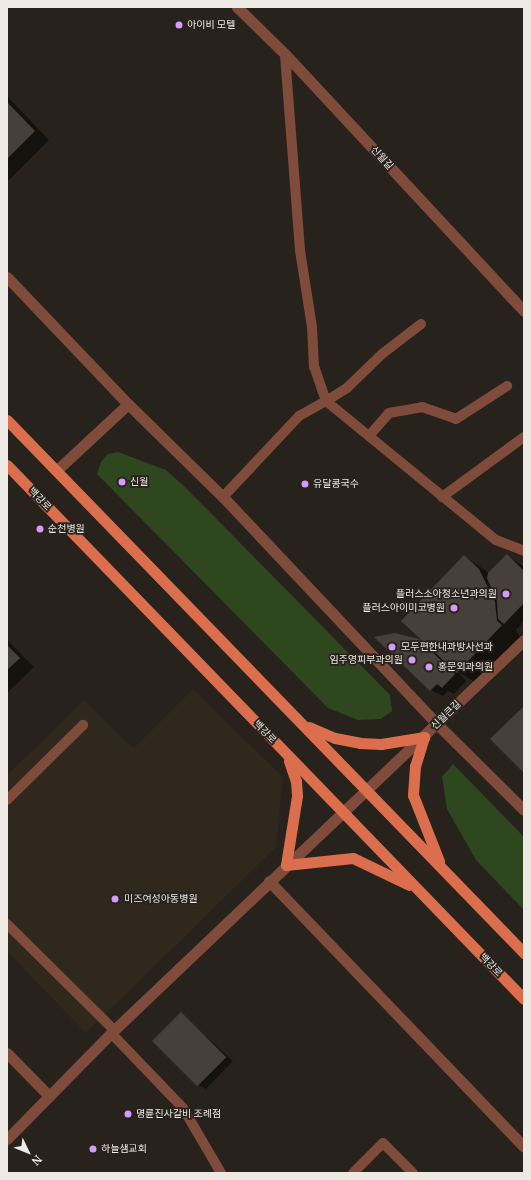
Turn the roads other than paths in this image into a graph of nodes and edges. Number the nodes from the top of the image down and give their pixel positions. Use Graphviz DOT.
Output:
graph roads {
  1 [pos="237,7"];
  2 [pos="285,54"];
  3 [pos="7,277"];
  4 [pos="524,311"];
  5 [pos="421,324"];
  6 [pos="507,386"];
  7 [pos="326,402"];
  8 [pos="128,404"];
  9 [pos="7,420"];
  10 [pos="369,436"];
  11 [pos="524,437"];
  12 [pos="7,465"];
  13 [pos="57,470"];
  14 [pos="222,497"];
  15 [pos="442,497"];
  16 [pos="524,551"];
  17 [pos="524,640"];
  18 [pos="303,724"];
  19 [pos="438,724"];
  20 [pos="83,725"];
  21 [pos="424,737"];
  22 [pos="284,751"];
  23 [pos="367,790"];
  24 [pos="7,800"];
  25 [pos="524,810"];
  26 [pos="342,812"];
  27 [pos="286,865"];
  28 [pos="442,867"];
  29 [pos="269,881"];
  30 [pos="416,888"];
  31 [pos="7,924"];
  32 [pos="524,953"];
  33 [pos="524,999"];
  34 [pos="112,1032"];
  35 [pos="7,1053"];
  36 [pos="49,1096"];
  37 [pos="7,1139"];
  38 [pos="524,1147"];
  39 [pos="221,1173"];
  40 [pos="353,1173"];
  41 [pos="413,1173"];
  1 -- 2 [label="street, 신월길"];
  2 -- 4 [label="street, 신월길"];
  2 -- 7 [label="lane"];
  3 -- 8 [label="street"];
  5 -- 7 [label="lane"];
  6 -- 10 [label="lane"];
  7 -- 10 [label="lane"];
  7 -- 14 [label="lane"];
  8 -- 13 [label="street"];
  8 -- 14 [label="street"];
  9 -- 13 [label="main road"];
  10 -- 15 [label="lane"];
  11 -- 15 [label="lane"];
  12 -- 22 [label="main road, 백강로"];
  13 -- 18 [label="main road"];
  14 -- 19 [label="street"];
  15 -- 16 [label="lane"];
  17 -- 19 [label="street, 신월큰길"];
  18 -- 21 [label="main road"];
  18 -- 23 [label="main road"];
  19 -- 21 [label="street, 신월큰길"];
  19 -- 25 [label="street"];
  20 -- 24 [label="lane"];
  21 -- 23 [label="street, 신월큰길"];
  21 -- 28 [label="main road"];
  22 -- 26 [label="main road, 백강로"];
  22 -- 27 [label="main road"];
  23 -- 26 [label="street, 신월큰길"];
  23 -- 28 [label="main road"];
  26 -- 27 [label="street, 신월큰길"];
  26 -- 30 [label="main road, 백강로"];
  27 -- 29 [label="street, 신월큰길"];
  27 -- 30 [label="main road"];
  28 -- 32 [label="main road"];
  29 -- 34 [label="street, 신월큰길"];
  29 -- 38 [label="street"];
  30 -- 33 [label="main road, 백강로"];
  31 -- 34 [label="lane"];
  34 -- 36 [label="street, 신월큰길"];
  34 -- 39 [label="lane"];
  35 -- 36 [label="street"];
  36 -- 37 [label="street, 신월큰길"];
  40 -- 41 [label="lane"];
}
